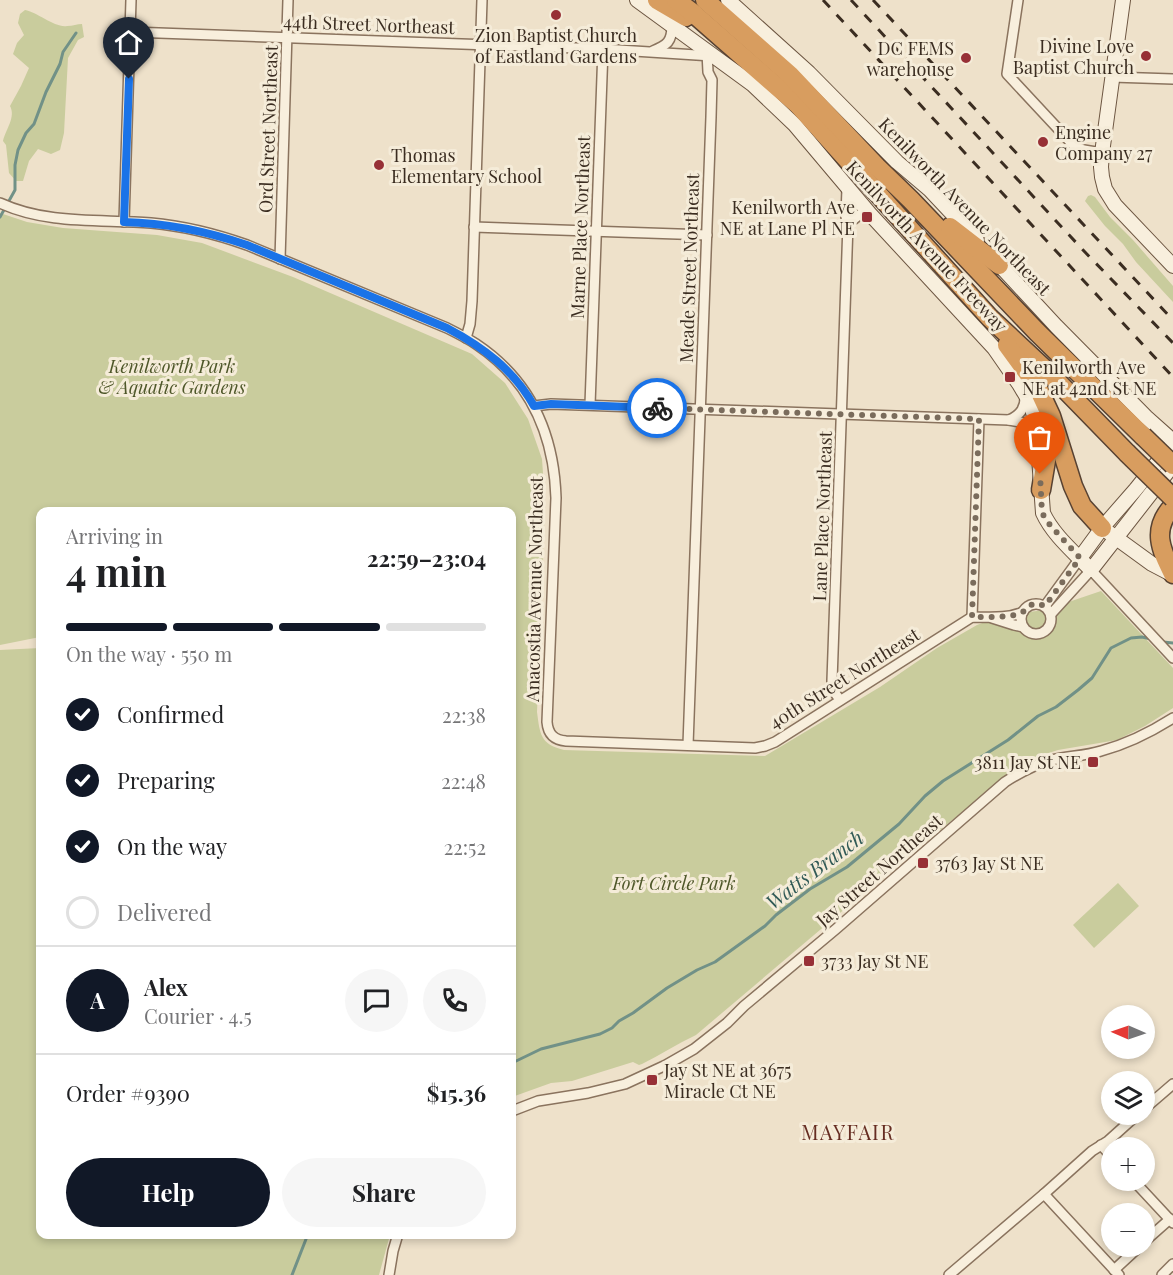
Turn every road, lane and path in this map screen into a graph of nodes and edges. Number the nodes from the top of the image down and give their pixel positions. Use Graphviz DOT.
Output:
graph roads {
  1 [pos="131,0"];
  2 [pos="288,0"];
  3 [pos="482,0"];
  4 [pos="637,0"];
  5 [pos="657,0"];
  6 [pos="676,0"];
  7 [pos="705,0"];
  8 [pos="728,0"];
  9 [pos="1018,0"];
  10 [pos="1123,0"];
  11 [pos="672,25"];
  12 [pos="713,30"];
  13 [pos="131,32"];
  14 [pos="287,38"];
  15 [pos="481,45"];
  16 [pos="603,49"];
  17 [pos="653,51"];
  18 [pos="713,57"];
  19 [pos="1112,76"];
  20 [pos="1173,79"];
  21 [pos="712,80"];
  22 [pos="1102,153"];
  23 [pos="847,188"];
  24 [pos="911,200"];
  25 [pos="0,203"];
  26 [pos="870,214"];
  27 [pos="124,222"];
  28 [pos="848,224"];
  29 [pos="474,227"];
  30 [pos="596,231"];
  31 [pos="707,236"];
  32 [pos="280,259"];
  33 [pos="999,266"];
  34 [pos="1173,266"];
  35 [pos="990,318"];
  36 [pos="466,338"];
  37 [pos="1025,393"];
  38 [pos="590,405"];
  39 [pos="534,406"];
  40 [pos="700,409"];
  41 [pos="842,414"];
  42 [pos="1051,416"];
  43 [pos="979,419"];
  44 [pos="1009,420"];
  45 [pos="1037,429"];
  46 [pos="1173,442"];
  47 [pos="1173,465"];
  48 [pos="1041,490"];
  49 [pos="1173,498"];
  50 [pos="1173,506"];
  51 [pos="1109,533"];
  52 [pos="1080,558"];
  53 [pos="1091,570"];
  54 [pos="1173,575"];
  55 [pos="1048,610"];
  56 [pos="1023,612"];
  57 [pos="972,617"];
  58 [pos="990,618"];
  59 [pos="1023,627"];
  60 [pos="1173,658"];
  61 [pos="840,700"];
  62 [pos="1173,718"];
  63 [pos="566,741"];
  64 [pos="688,745"];
  65 [pos="1171,1090"];
  66 [pos="1155,1101"];
  67 [pos="516,1109"];
  68 [pos="1125,1125"];
  69 [pos="1111,1137"];
  70 [pos="1101,1145"];
  71 [pos="1143,1191"];
  72 [pos="1044,1194"];
  73 [pos="1171,1221"];
  74 [pos="1155,1233"];
  75 [pos="397,1239"];
  76 [pos="1130,1257"];
  77 [pos="1173,1264"];
  78 [pos="1116,1273"];
  79 [pos="389,1275"];
  80 [pos="949,1275"];
  81 [pos="1162,1275"];
  1 -- 13 [label="street"];
  2 -- 14 [label="street, Ord Street Northeast"];
  3 -- 15 [label="street"];
  4 -- 11 [label="main road"];
  5 -- 12 [label="highway"];
  6 -- 12 [label="highway, Kenilworth Avenue Freeway"];
  7 -- 24 [label="highway, Kenilworth Avenue Freeway"];
  8 -- 33 [label="main road, Kenilworth Avenue Northeast"];
  9 -- 22 [label="street"];
  10 -- 19 [label="main road"];
  11 -- 17 [label="street"];
  11 -- 18 [label="main road"];
  12 -- 35 [label="highway, Kenilworth Avenue Freeway"];
  13 -- 14 [label="street, 44th Street Northeast"];
  13 -- 27 [label="street"];
  14 -- 15 [label="street, 44th Street Northeast"];
  14 -- 32 [label="street, Ord Street Northeast"];
  15 -- 16 [label="street, 44th Street Northeast"];
  15 -- 29 [label="street"];
  16 -- 17 [label="street, 44th Street Northeast"];
  16 -- 30 [label="street, Marne Place Northeast"];
  17 -- 18 [label="street, 44th Street Northeast"];
  18 -- 21 [label="street"];
  18 -- 21 [label="street, Meade Street Northeast"];
  18 -- 23 [label="main road"];
  19 -- 20 [label="street"];
  19 -- 22 [label="main road"];
  21 -- 31 [label="street, Meade Street Northeast"];
  22 -- 34 [label="main road"];
  23 -- 26 [label="main road"];
  23 -- 28 [label="street, Lane Place Northeast"];
  24 -- 33 [label="highway"];
  24 -- 47 [label="highway, Kenilworth Avenue Freeway, bridge"];
  25 -- 27 [label="street, Anacostia Avenue Northeast"];
  26 -- 28 [label="street"];
  26 -- 37 [label="main road"];
  27 -- 32 [label="street, Anacostia Avenue Northeast"];
  28 -- 41 [label="street, Lane Place Northeast"];
  29 -- 30 [label="street"];
  29 -- 36 [label="street"];
  30 -- 31 [label="street"];
  30 -- 38 [label="street, Marne Place Northeast"];
  31 -- 40 [label="street, Meade Street Northeast"];
  32 -- 36 [label="street, Anacostia Avenue Northeast"];
  33 -- 46 [label="main road, Kenilworth Avenue Northeast"];
  35 -- 42 [label="highway"];
  35 -- 49 [label="highway, Kenilworth Avenue Freeway, bridge"];
  36 -- 39 [label="street, Anacostia Avenue Northeast"];
  37 -- 44 [label="street"];
  37 -- 45 [label="main road"];
  38 -- 39 [label="street"];
  38 -- 40 [label="street"];
  39 -- 63 [label="street, Anacostia Avenue Northeast"];
  40 -- 41 [label="street"];
  40 -- 64 [label="street, Meade Street Northeast"];
  41 -- 43 [label="street"];
  41 -- 61 [label="street, Lane Place Northeast"];
  42 -- 48 [label="highway"];
  42 -- 51 [label="highway"];
  43 -- 44 [label="street"];
  43 -- 57 [label="street"];
  44 -- 45 [label="street"];
  45 -- 48 [label="main road"];
  46 -- 51 [label="main road"];
  47 -- 51 [label="main road"];
  48 -- 52 [label="main road"];
  50 -- 54 [label="highway"];
  51 -- 52 [label="main road"];
  51 -- 53 [label="main road"];
  51 -- 54 [label="main road"];
  52 -- 53 [label="main road"];
  52 -- 55 [label="street"];
  53 -- 55 [label="street"];
  53 -- 60 [label="street"];
  55 -- 56 [label="street"];
  55 -- 59 [label="street"];
  56 -- 58 [label="street"];
  56 -- 59 [label="street"];
  57 -- 58 [label="street"];
  57 -- 61 [label="street, 40th Street Northeast"];
  58 -- 59 [label="street"];
  61 -- 64 [label="street, 40th Street Northeast"];
  62 -- 67 [label="street, Jay Street Northeast"];
  63 -- 64 [label="street, 40th Street Northeast"];
  65 -- 66 [label="street"];
  68 -- 69 [label="street"];
  70 -- 72 [label="street"];
  71 -- 73 [label="street"];
  72 -- 78 [label="street"];
  72 -- 80 [label="street"];
  73 -- 74 [label="street"];
  75 -- 79 [label="street"];
  76 -- 78 [label="street"];
  77 -- 81 [label="street"];
}
